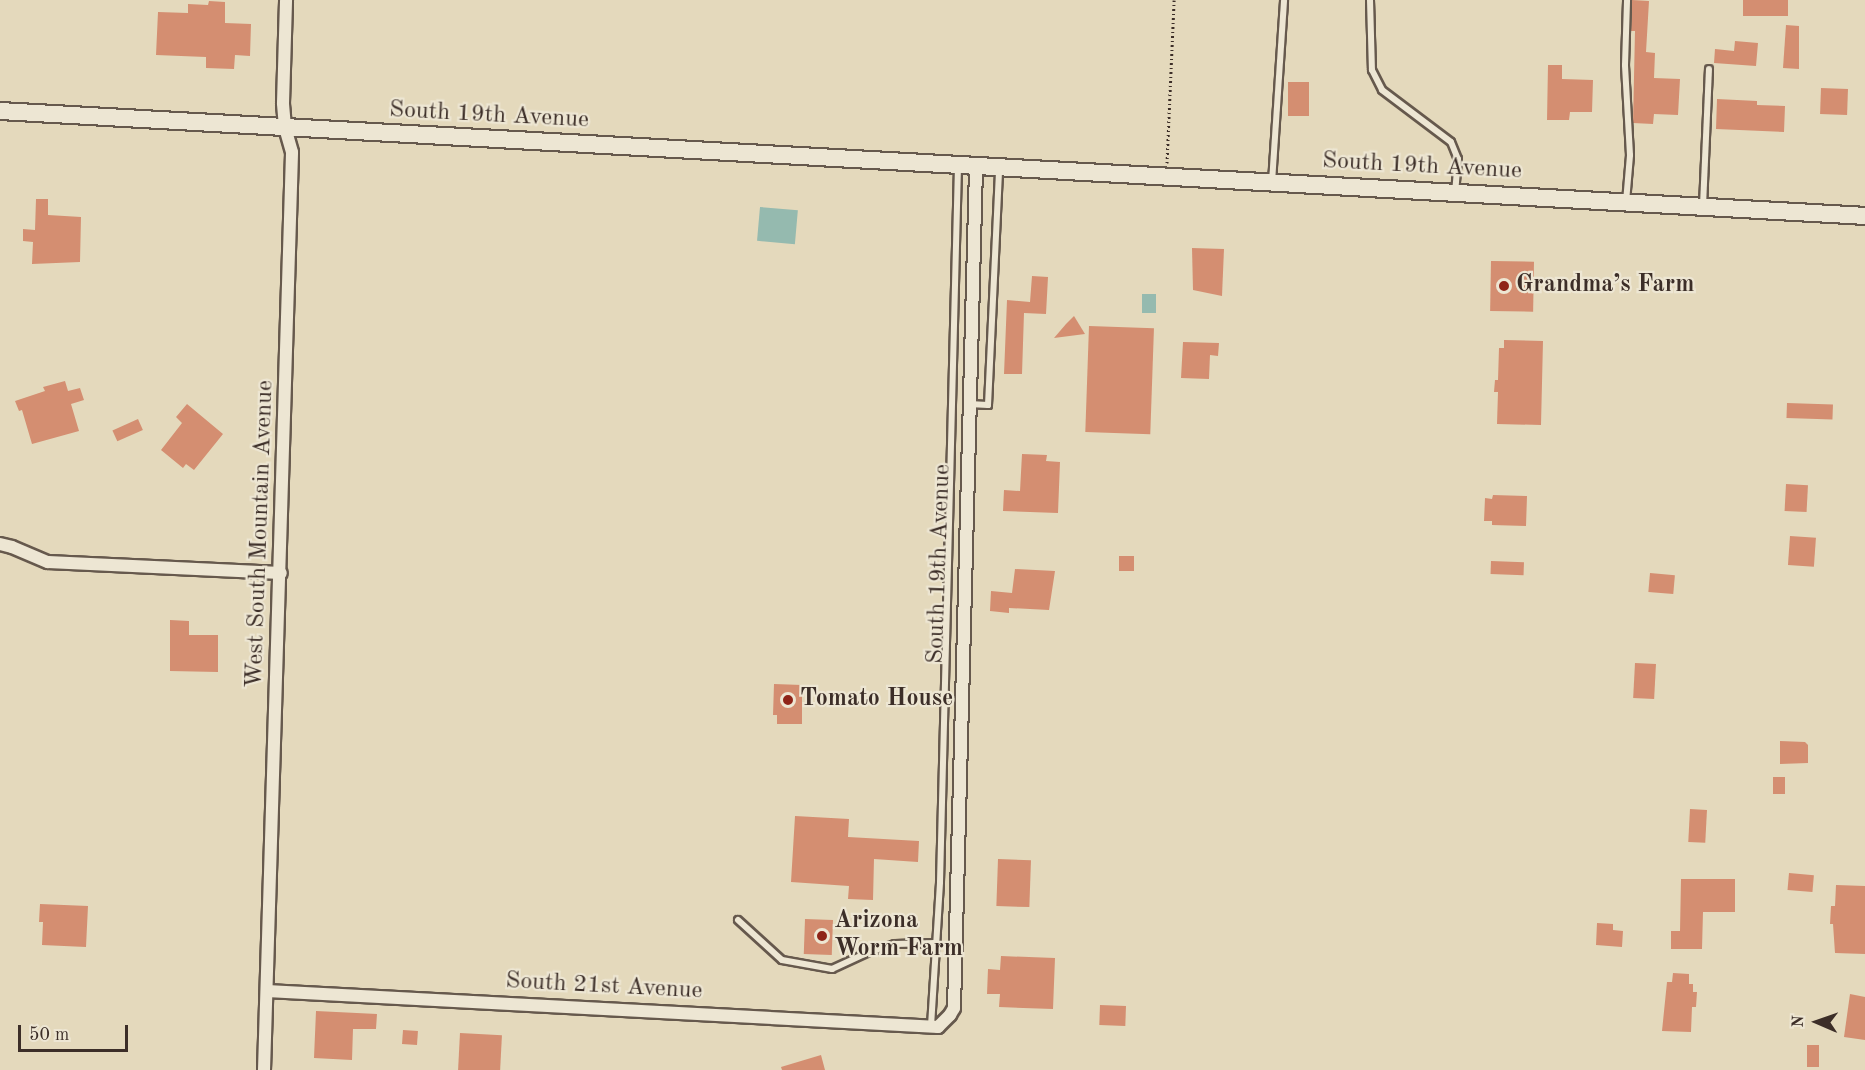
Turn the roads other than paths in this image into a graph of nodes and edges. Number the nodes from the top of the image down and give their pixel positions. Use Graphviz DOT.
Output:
graph roads {
  1 [pos="286,0"];
  2 [pos="1284,0"];
  3 [pos="1370,0"];
  4 [pos="1628,0"];
  5 [pos="1709,69"];
  6 [pos="0,111"];
  7 [pos="285,127"];
  8 [pos="958,166"];
  9 [pos="976,167"];
  10 [pos="999,168"];
  11 [pos="1271,183"];
  12 [pos="1455,193"];
  13 [pos="1626,202"];
  14 [pos="1703,207"];
  15 [pos="1865,216"];
  16 [pos="969,404"];
  17 [pos="0,544"];
  18 [pos="281,573"];
  19 [pos="738,920"];
  20 [pos="936,943"];
  21 [pos="267,991"];
  22 [pos="934,1027"];
  23 [pos="264,1070"];
  1 -- 7 [label="street, West South Mountain Avenue"];
  2 -- 11 [label="lane"];
  3 -- 12 [label="lane"];
  4 -- 13 [label="lane"];
  5 -- 14 [label="lane"];
  6 -- 7 [label="main road, South 19th Avenue"];
  7 -- 8 [label="main road, South 19th Avenue"];
  7 -- 18 [label="street, West South Mountain Avenue"];
  8 -- 9 [label="main road, South 19th Avenue"];
  8 -- 20 [label="lane"];
  9 -- 10 [label="main road, South 19th Avenue"];
  9 -- 16 [label="street, South 19th Avenue"];
  10 -- 11 [label="main road, South 19th Avenue"];
  10 -- 16 [label="lane"];
  11 -- 12 [label="main road, South 19th Avenue"];
  12 -- 13 [label="main road, South 19th Avenue"];
  13 -- 14 [label="main road, South 19th Avenue"];
  14 -- 15 [label="main road, South 19th Avenue"];
  16 -- 22 [label="street, South 19th Avenue"];
  17 -- 18 [label="street"];
  18 -- 21 [label="street, West South Mountain Avenue"];
  19 -- 20 [label="lane"];
  20 -- 22 [label="lane"];
  21 -- 22 [label="street, South 21st Avenue"];
  21 -- 23 [label="street, West South Mountain Avenue"];
}
